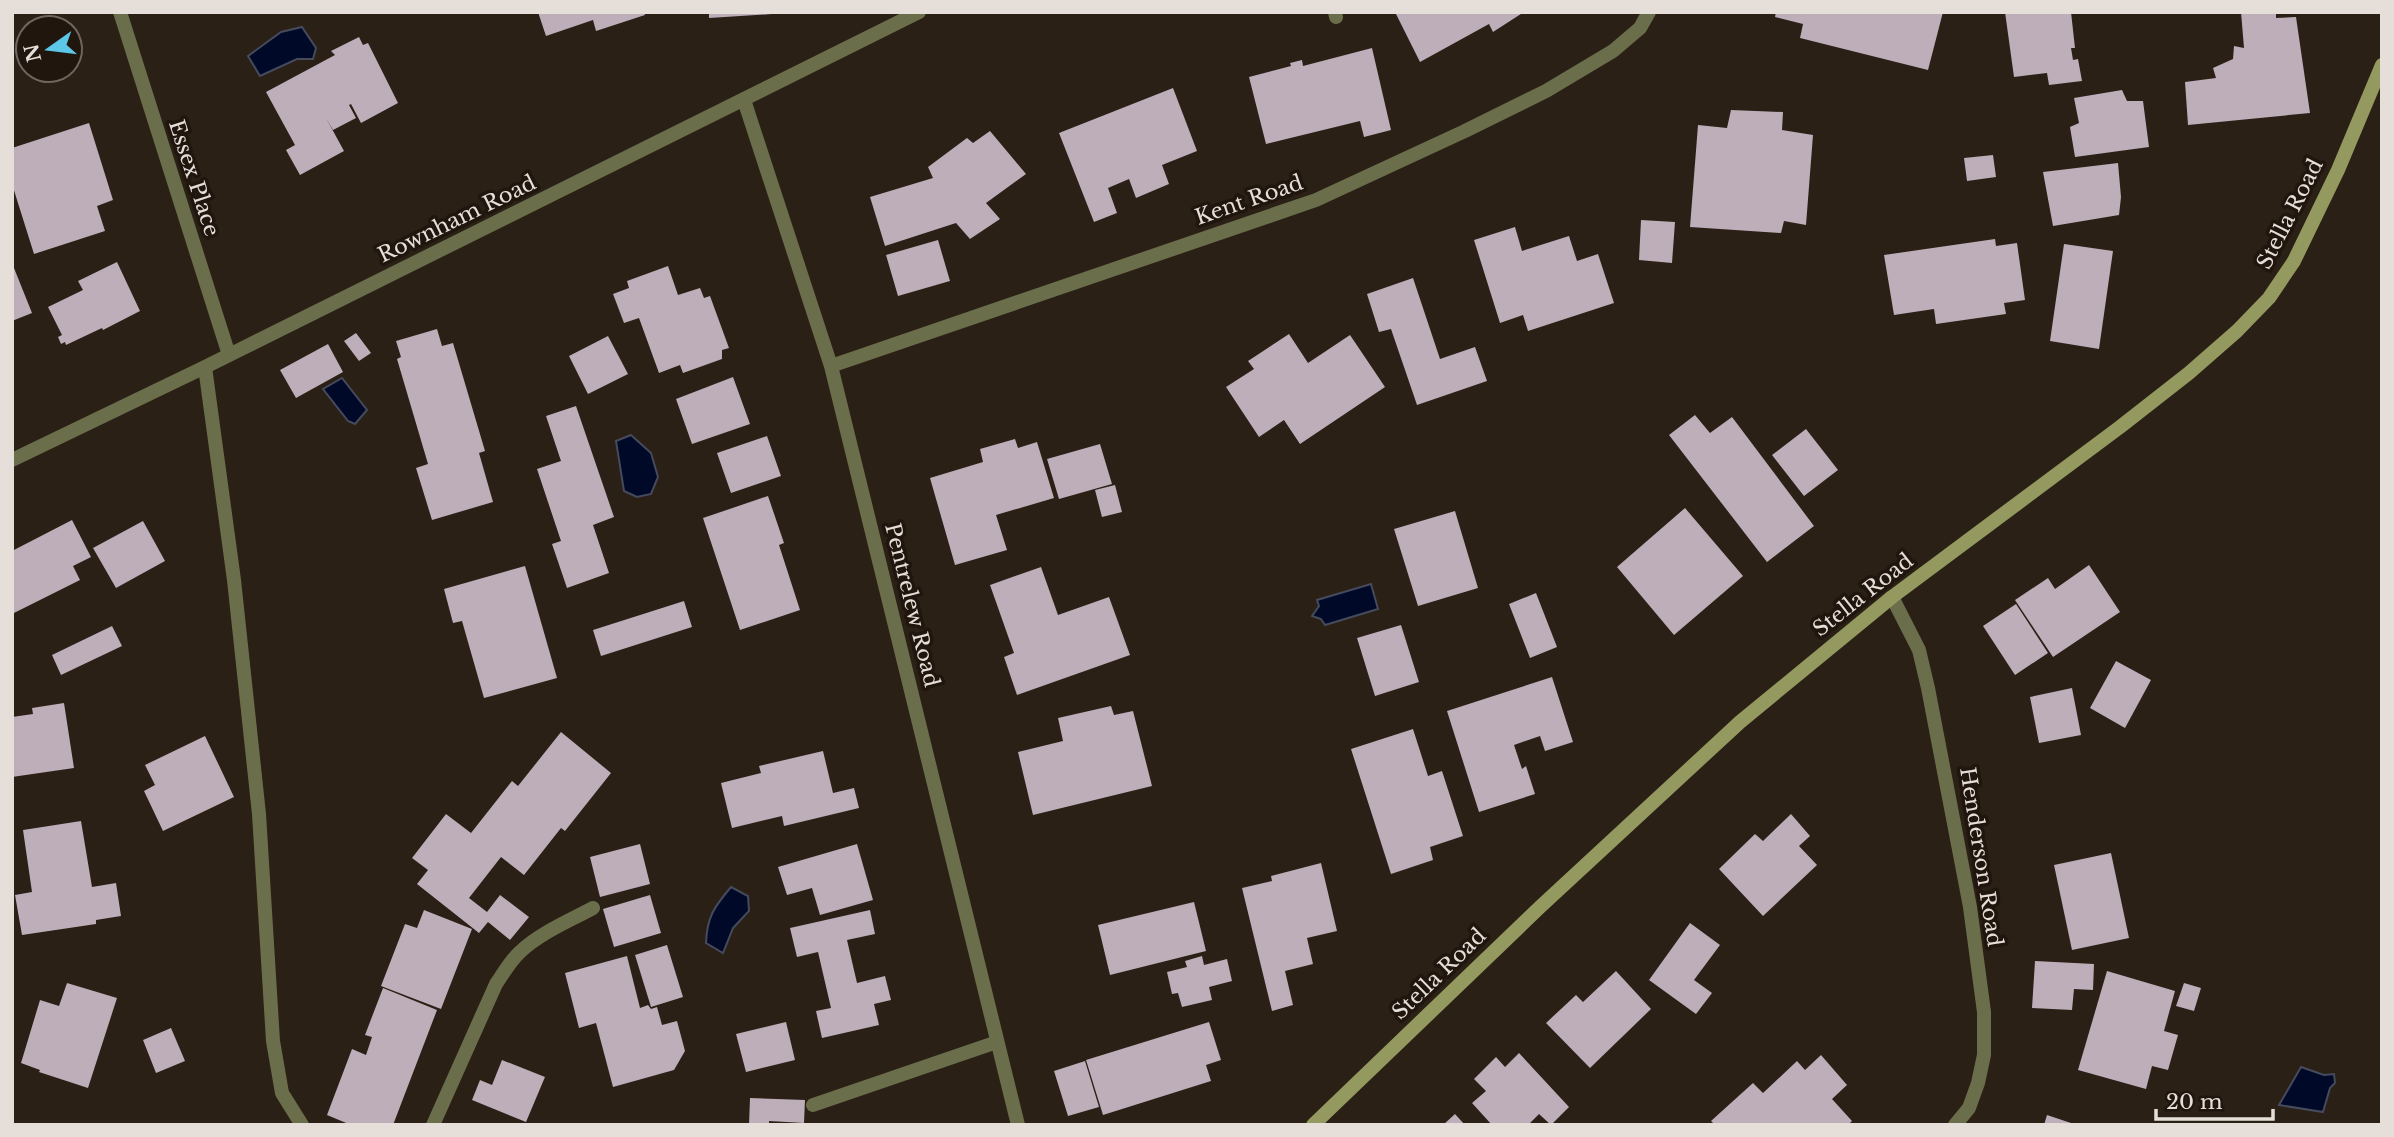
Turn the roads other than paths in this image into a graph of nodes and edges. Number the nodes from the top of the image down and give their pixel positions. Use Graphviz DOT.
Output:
graph roads {
  1 [pos="120,12"];
  2 [pos="919,12"];
  3 [pos="1650,12"];
  4 [pos="2382,65"];
  5 [pos="744,100"];
  6 [pos="229,355"];
  7 [pos="831,366"];
  8 [pos="205,367"];
  9 [pos="12,460"];
  10 [pos="1892,597"];
  11 [pos="593,908"];
  12 [pos="997,1042"];
  13 [pos="813,1105"];
  14 [pos="302,1125"];
  15 [pos="433,1125"];
  16 [pos="1017,1125"];
  17 [pos="1313,1125"];
  18 [pos="1955,1125"];
  1 -- 6 [label="street, Essex Place"];
  2 -- 5 [label="street, Rownham Road"];
  3 -- 7 [label="street, Kent Road"];
  4 -- 10 [label="main road, Stella Road"];
  5 -- 6 [label="street, Rownham Road"];
  5 -- 7 [label="street, Pentrelew Road"];
  6 -- 8 [label="street, Rownham Road"];
  7 -- 12 [label="street, Pentrelew Road"];
  8 -- 9 [label="street, Rownham Road"];
  8 -- 14 [label="street"];
  10 -- 17 [label="main road, Stella Road"];
  10 -- 18 [label="street, Henderson Road"];
  11 -- 15 [label="street"];
  12 -- 13 [label="street"];
  12 -- 16 [label="street, Pentrelew Road"];
}
